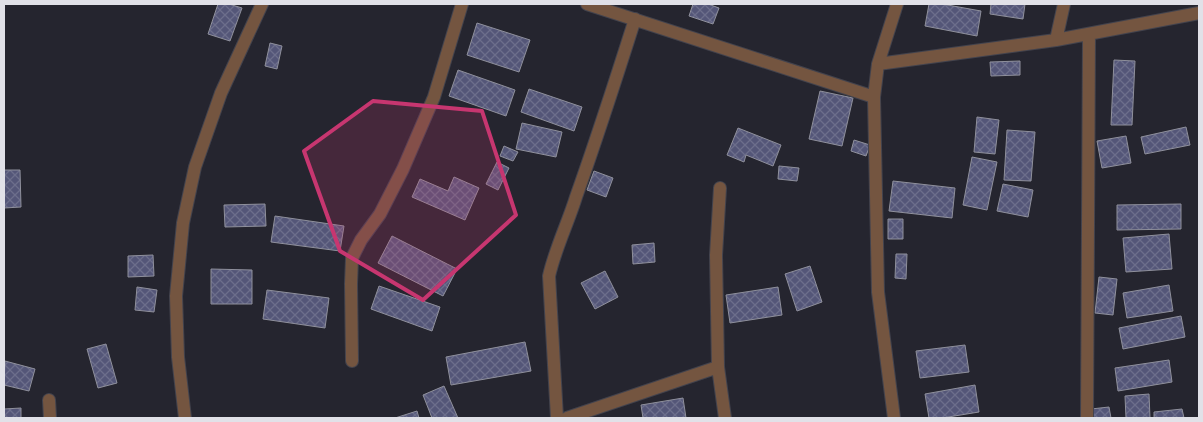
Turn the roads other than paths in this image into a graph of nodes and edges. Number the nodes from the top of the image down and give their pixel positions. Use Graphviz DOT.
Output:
graph roads {
  1 [pos="262,4"];
  2 [pos="462,4"];
  3 [pos="587,4"];
  4 [pos="896,4"];
  5 [pos="1064,4"];
  6 [pos="1199,13"];
  7 [pos="635,19"];
  8 [pos="1089,34"];
  9 [pos="1056,40"];
  10 [pos="878,64"];
  11 [pos="874,97"];
  12 [pos="720,188"];
  13 [pos="352,361"];
  14 [pos="718,367"];
  15 [pos="50,400"];
  16 [pos="50,418"];
  17 [pos="185,418"];
  18 [pos="557,418"];
  19 [pos="567,418"];
  20 [pos="725,418"];
  21 [pos="894,418"];
  22 [pos="1087,418"];
  1 -- 17 [label="street"];
  2 -- 13 [label="street"];
  3 -- 7 [label="street"];
  4 -- 10 [label="street"];
  5 -- 9 [label="street"];
  6 -- 8 [label="street"];
  7 -- 11 [label="street"];
  7 -- 18 [label="street"];
  8 -- 9 [label="street"];
  8 -- 22 [label="street"];
  9 -- 10 [label="street"];
  10 -- 11 [label="street"];
  11 -- 21 [label="street"];
  12 -- 14 [label="street"];
  14 -- 19 [label="street"];
  14 -- 20 [label="street"];
  15 -- 16 [label="street"];
}
